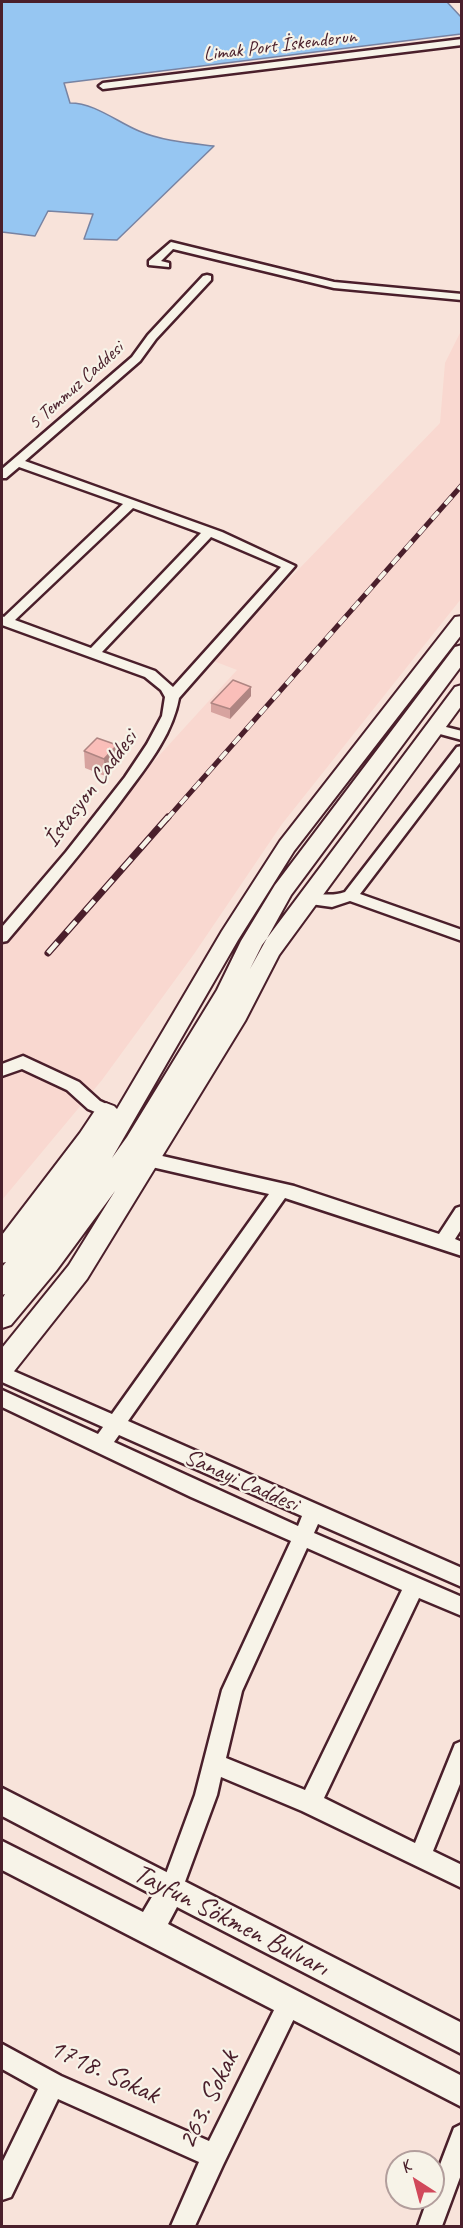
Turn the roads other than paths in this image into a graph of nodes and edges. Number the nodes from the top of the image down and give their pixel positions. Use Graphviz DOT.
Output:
graph roads {
  1 [pos="462,42"];
  2 [pos="103,86"];
  3 [pos="165,265"];
  4 [pos="207,278"];
  5 [pos="462,297"];
  6 [pos="17,462"];
  7 [pos="2,475"];
  8 [pos="130,504"];
  9 [pos="209,532"];
  10 [pos="4,621"];
  11 [pos="462,621"];
  12 [pos="462,651"];
  13 [pos="94,652"];
  14 [pos="462,691"];
  15 [pos="172,697"];
  16 [pos="434,728"];
  17 [pos="462,736"];
  18 [pos="462,750"];
  19 [pos="350,896"];
  20 [pos="308,899"];
  21 [pos="462,936"];
  22 [pos="2,937"];
  23 [pos="224,947"];
  24 [pos="2,1070"];
  25 [pos="107,1111"];
  26 [pos="149,1160"];
  27 [pos="281,1190"];
  28 [pos="462,1213"];
  29 [pos="443,1243"];
  30 [pos="462,1250"];
  31 [pos="2,1253"];
  32 [pos="2,1285"];
  33 [pos="2,1317"];
  34 [pos="2,1366"];
  35 [pos="2,1374"];
  36 [pos="2,1398"];
  37 [pos="116,1424"];
  38 [pos="101,1445"];
  39 [pos="314,1512"];
  40 [pos="302,1536"];
  41 [pos="462,1578"];
  42 [pos="414,1586"];
  43 [pos="462,1607"];
  44 [pos="462,1751"];
  45 [pos="213,1763"];
  46 [pos="2,1802"];
  47 [pos="310,1803"];
  48 [pos="2,1856"];
  49 [pos="420,1857"];
  50 [pos="462,1877"];
  51 [pos="171,1890"];
  52 [pos="149,1930"];
  53 [pos="290,2002"];
  54 [pos="462,2038"];
  55 [pos="2,2056"];
  56 [pos="53,2084"];
  57 [pos="462,2092"];
  58 [pos="462,2136"];
  59 [pos="214,2156"];
  60 [pos="2,2188"];
  61 [pos="183,2226"];
  62 [pos="430,2226"];
  1 -- 2 [label="street, Limak Port İskenderun"];
  3 -- 5 [label="street"];
  4 -- 6 [label="street, 5 Temmuz Caddesi"];
  6 -- 7 [label="street, 5 Temmuz Caddesi"];
  6 -- 8 [label="street"];
  8 -- 9 [label="street"];
  8 -- 10 [label="street"];
  9 -- 13 [label="street"];
  9 -- 15 [label="street"];
  10 -- 13 [label="street"];
  11 -- 23 [label="highway"];
  12 -- 33 [label="highway"];
  13 -- 15 [label="street"];
  14 -- 16 [label="highway"];
  15 -- 22 [label="street, İstasyon Caddesi"];
  16 -- 17 [label="street"];
  16 -- 20 [label="highway"];
  18 -- 19 [label="street"];
  19 -- 20 [label="street"];
  19 -- 21 [label="street"];
  20 -- 26 [label="highway"];
  23 -- 25 [label="highway"];
  23 -- 32 [label="highway"];
  24 -- 25 [label="street"];
  25 -- 31 [label="highway"];
  26 -- 27 [label="street"];
  26 -- 34 [label="highway"];
  27 -- 29 [label="street"];
  27 -- 37 [label="street"];
  28 -- 29 [label="street"];
  29 -- 30 [label="street"];
  35 -- 37 [label="street, Sanayi Caddesi"];
  36 -- 38 [label="street, Sanayi Caddesi"];
  37 -- 38 [label="street"];
  37 -- 39 [label="street, Sanayi Caddesi"];
  38 -- 40 [label="street, Sanayi Caddesi"];
  39 -- 40 [label="street"];
  39 -- 41 [label="street, Sanayi Caddesi"];
  40 -- 42 [label="street, Sanayi Caddesi"];
  40 -- 45 [label="street"];
  42 -- 43 [label="street, Sanayi Caddesi"];
  42 -- 47 [label="street"];
  44 -- 49 [label="street"];
  45 -- 47 [label="street"];
  45 -- 51 [label="street"];
  46 -- 51 [label="main road, Tayfun Sökmen Bulvarı"];
  47 -- 49 [label="street"];
  48 -- 52 [label="main road, Tayfun Sökmen Bulvarı"];
  49 -- 50 [label="street"];
  51 -- 52 [label="main road"];
  51 -- 54 [label="main road, Tayfun Sökmen Bulvarı"];
  52 -- 53 [label="main road, Tayfun Sökmen Bulvarı"];
  53 -- 57 [label="main road, Tayfun Sökmen Bulvarı"];
  53 -- 59 [label="street, 263. Sokak"];
  55 -- 56 [label="street, 1718. Sokak"];
  56 -- 59 [label="street, 1718. Sokak"];
  56 -- 60 [label="street"];
  58 -- 62 [label="street"];
  59 -- 61 [label="street, 263. Sokak"];
}
